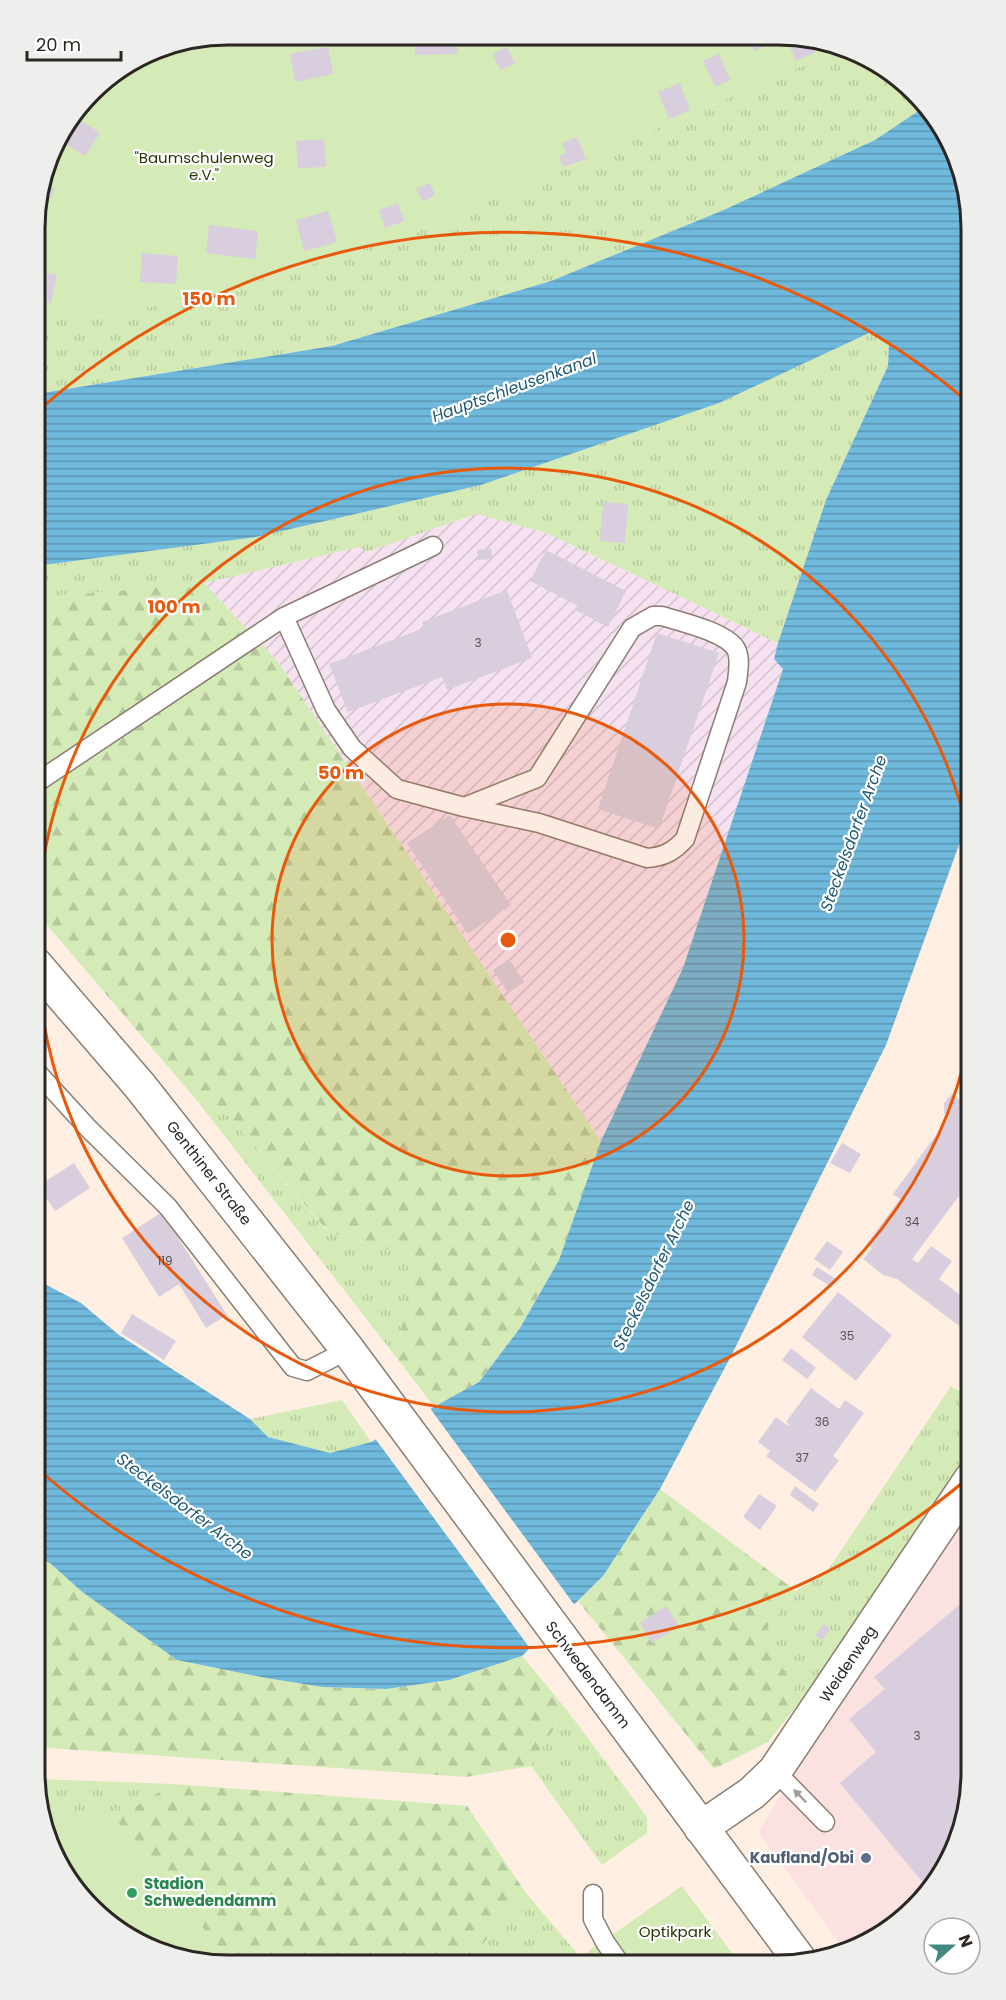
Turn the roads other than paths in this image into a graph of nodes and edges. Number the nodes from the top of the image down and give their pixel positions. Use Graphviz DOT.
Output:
graph roads {
  1 [pos="433,546"];
  2 [pos="284,617"];
  3 [pos="45,777"];
  4 [pos="464,807"];
  5 [pos="45,976"];
  6 [pos="45,1081"];
  7 [pos="348,1350"];
  8 [pos="376,1387"];
  9 [pos="961,1494"];
  10 [pos="775,1771"];
  11 [pos="825,1822"];
  12 [pos="701,1828"];
  13 [pos="593,1894"];
  14 [pos="795,1954"];
  15 [pos="614,1955"];
  1 -- 2 [label="lane"];
  2 -- 3 [label="lane"];
  2 -- 4 [label="lane"];
  4 -- 4 [label="lane"];
  5 -- 7 [label="main road, Genthiner Straße"];
  6 -- 7 [label="lane"];
  7 -- 8 [label="main road, Genthiner Straße"];
  8 -- 12 [label="main road, Schwedendamm"];
  9 -- 10 [label="main road, Weidenweg"];
  11 -- 10 [label="lane, one-way"];
  10 -- 12 [label="main road, Weidenweg"];
  12 -- 14 [label="main road, Schwedendamm"];
  13 -- 15 [label="lane"];
}
